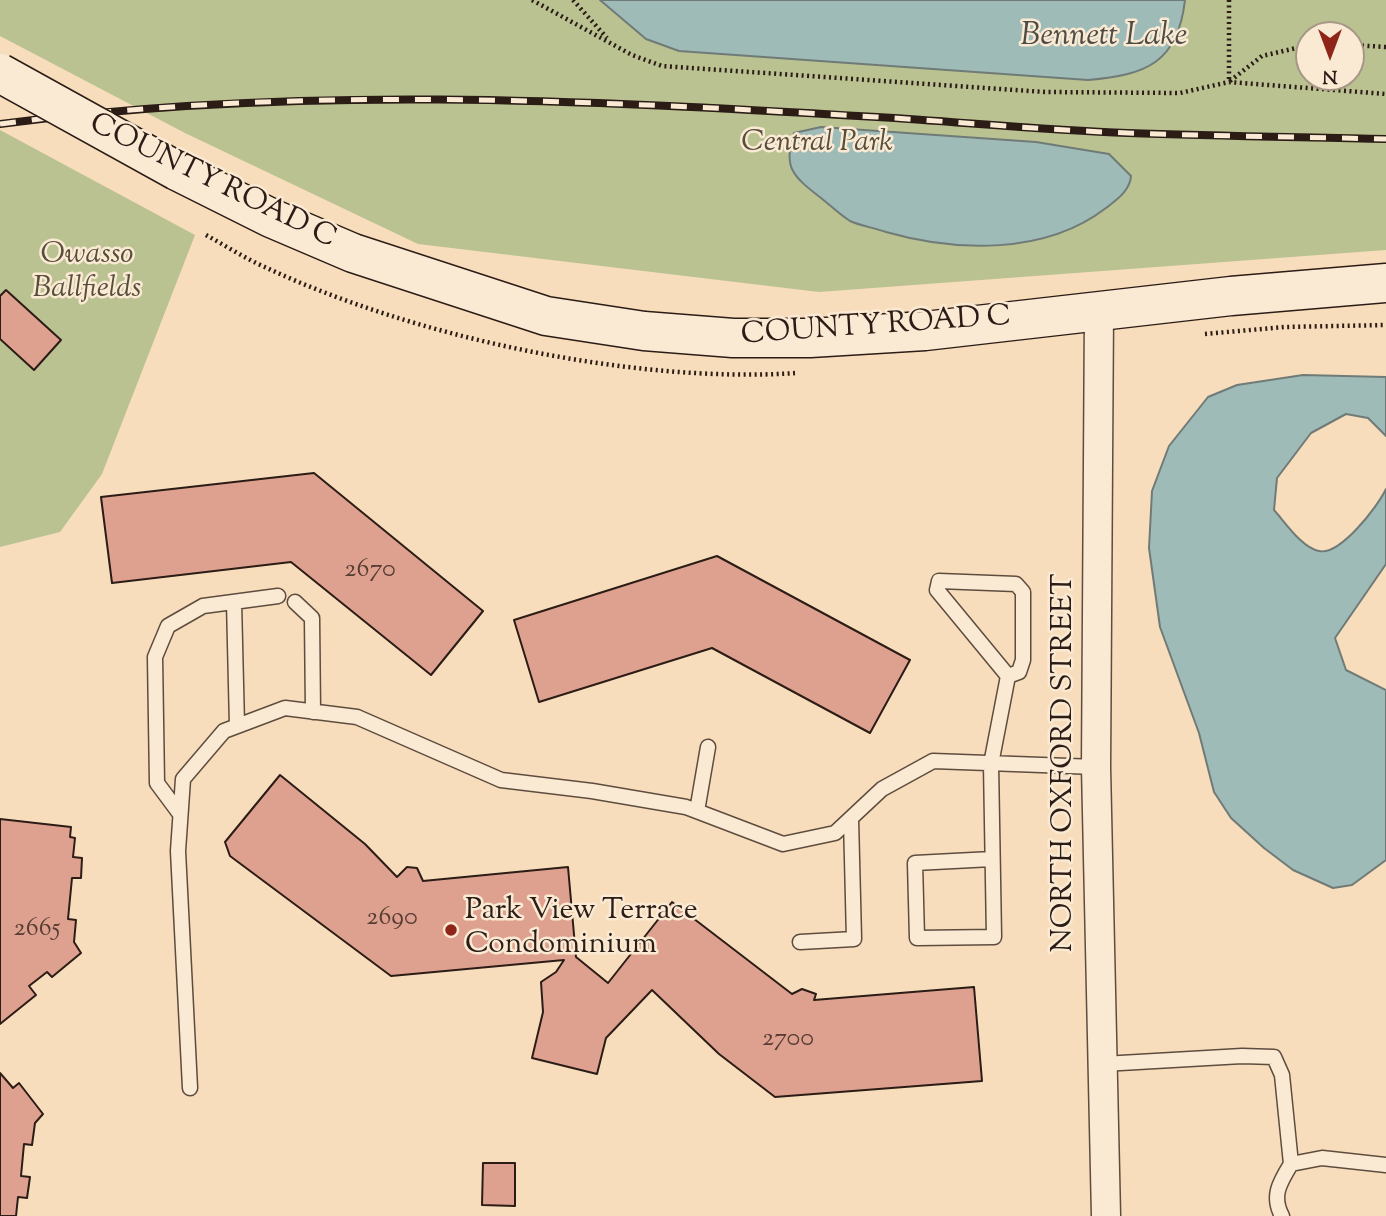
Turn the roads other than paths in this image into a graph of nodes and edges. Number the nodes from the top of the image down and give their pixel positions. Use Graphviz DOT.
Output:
graph roads {
  1 [pos="0,73"];
  2 [pos="1386,284"];
  3 [pos="1100,310"];
  4 [pos="278,596"];
  5 [pos="234,602"];
  6 [pos="295,602"];
  7 [pos="1008,676"];
  8 [pos="313,712"];
  9 [pos="237,726"];
  10 [pos="708,747"];
  11 [pos="991,764"];
  12 [pos="1096,767"];
  13 [pos="697,811"];
  14 [pos="180,814"];
  15 [pos="851,819"];
  16 [pos="992,859"];
  17 [pos="800,942"];
  18 [pos="1103,1064"];
  19 [pos="190,1088"];
  20 [pos="1291,1164"];
  21 [pos="1386,1165"];
  22 [pos="1106,1216"];
  23 [pos="1282,1216"];
  1 -- 3 [label="main road, COUNTY ROAD C, bridge"];
  2 -- 3 [label="main road, COUNTY ROAD C"];
  3 -- 12 [label="street, NORTH OXFORD STREET"];
  4 -- 5 [label="lane"];
  5 -- 9 [label="lane"];
  5 -- 14 [label="lane"];
  6 -- 8 [label="lane"];
  7 -- 7 [label="lane"];
  7 -- 11 [label="lane"];
  8 -- 9 [label="lane"];
  8 -- 13 [label="lane"];
  9 -- 14 [label="lane"];
  10 -- 13 [label="lane"];
  11 -- 12 [label="lane"];
  11 -- 15 [label="lane"];
  11 -- 16 [label="lane"];
  12 -- 18 [label="street, NORTH OXFORD STREET"];
  13 -- 15 [label="lane"];
  14 -- 19 [label="lane"];
  15 -- 17 [label="lane"];
  16 -- 16 [label="lane"];
  18 -- 20 [label="lane"];
  18 -- 22 [label="street, NORTH OXFORD STREET"];
  20 -- 21 [label="lane"];
  20 -- 23 [label="lane"];
}
